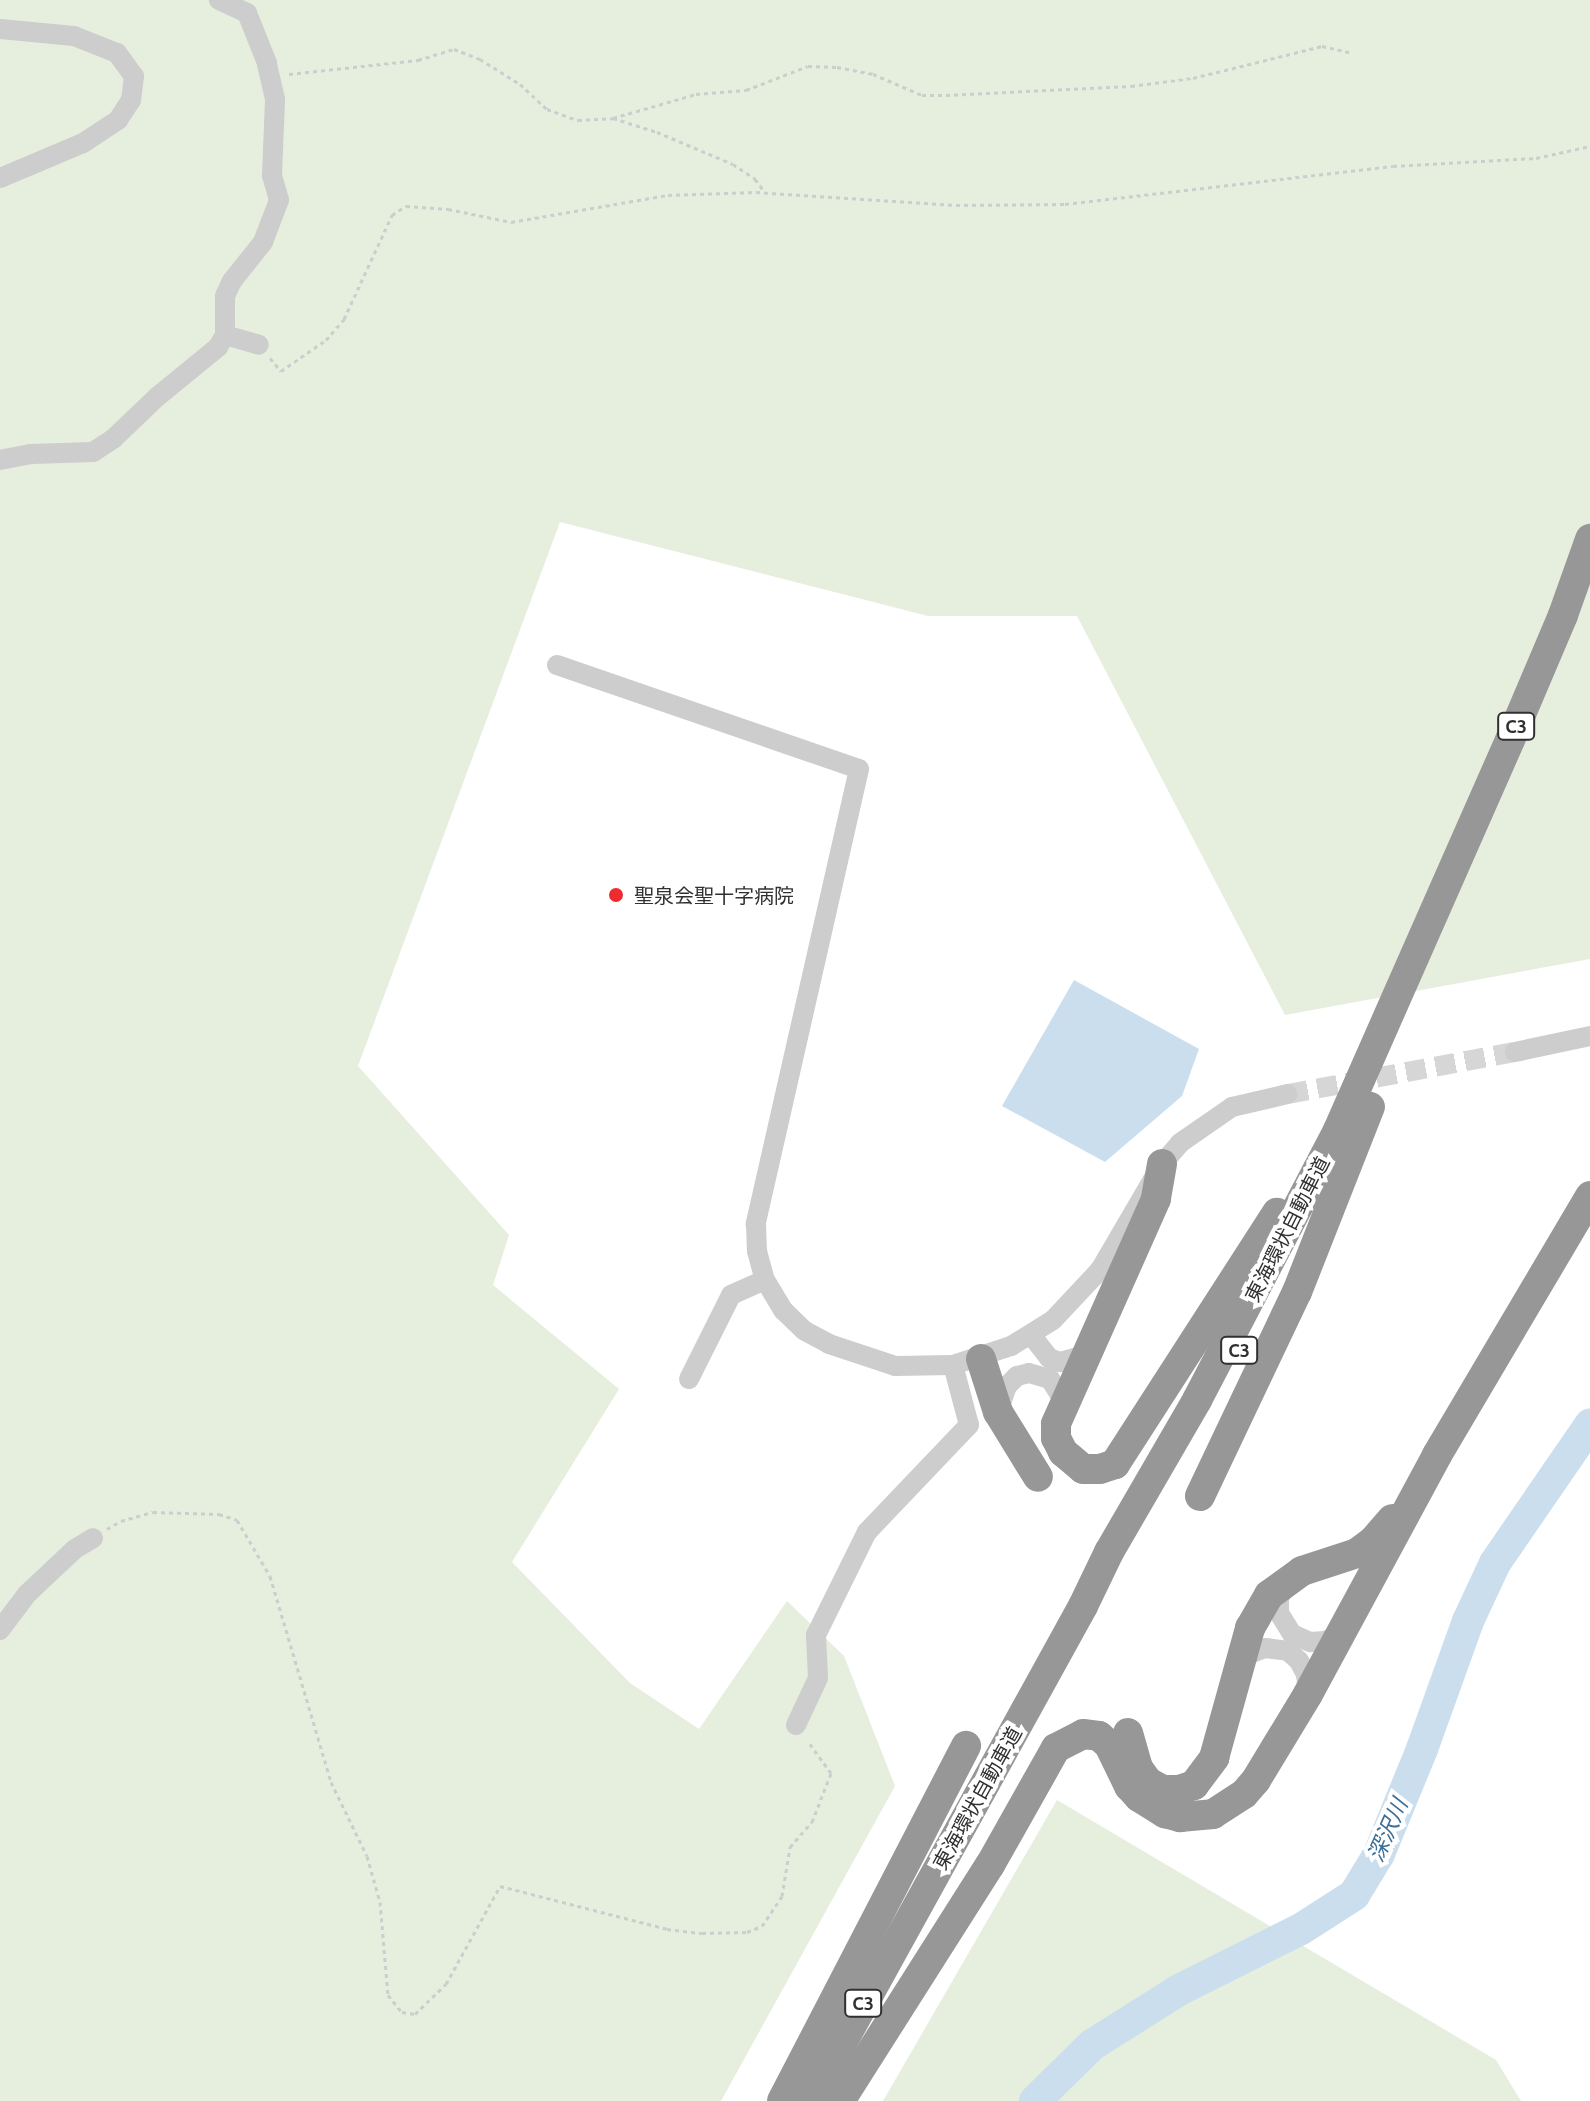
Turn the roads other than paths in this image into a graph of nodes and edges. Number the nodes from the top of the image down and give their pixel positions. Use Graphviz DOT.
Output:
graph roads {
  1 [pos="219,0"];
  2 [pos="253,6"];
  3 [pos="0,29"];
  4 [pos="0,178"];
  5 [pos="225,335"];
  6 [pos="259,345"];
  7 [pos="0,460"];
  8 [pos="1590,539"];
  9 [pos="1590,573"];
  10 [pos="557,665"];
  11 [pos="1435,924"];
  12 [pos="1590,1036"];
  13 [pos="1515,1052"];
  14 [pos="1288,1094"];
  15 [pos="1162,1164"];
  16 [pos="1590,1196"];
  17 [pos="765,1280"];
  18 [pos="1032,1336"];
  19 [pos="1085,1355"];
  20 [pos="967,1362"];
  21 [pos="689,1379"];
  22 [pos="1065,1403"];
  23 [pos="998,1412"];
  24 [pos="1437,1455"];
  25 [pos="1038,1477"];
  26 [pos="1200,1496"];
  27 [pos="93,1538"];
  28 [pos="1287,1580"];
  29 [pos="0,1630"];
  30 [pos="1340,1634"];
  31 [pos="1238,1665"];
  32 [pos="1308,1694"];
  33 [pos="796,1725"];
  34 [pos="1128,1733"];
  35 [pos="966,1746"];
  36 [pos="782,2101"];
  37 [pos="810,2101"];
  38 [pos="833,2101"];
  39 [pos="840,2101"];
  1 -- 2 [label="street"];
  2 -- 5 [label="street"];
  3 -- 4 [label="street"];
  5 -- 6 [label="street"];
  5 -- 7 [label="street"];
  8 -- 11 [label="highway, 東海環状自動車道 / C3"];
  9 -- 11 [label="highway, 東海環状自動車道 / C3"];
  10 -- 17 [label="street"];
  11 -- 22 [label="highway"];
  11 -- 26 [label="highway"];
  11 -- 37 [label="highway, 東海環状自動車道 / C3"];
  11 -- 38 [label="highway, 東海環状自動車道 / C3"];
  12 -- 13 [label="street"];
  14 -- 15 [label="street"];
  15 -- 18 [label="street"];
  15 -- 19 [label="highway"];
  16 -- 24 [label="highway"];
  17 -- 20 [label="street"];
  17 -- 21 [label="street"];
  18 -- 19 [label="street"];
  18 -- 20 [label="street"];
  19 -- 22 [label="highway"];
  20 -- 23 [label="highway"];
  20 -- 33 [label="street"];
  22 -- 23 [label="street"];
  23 -- 25 [label="highway"];
  24 -- 28 [label="highway"];
  24 -- 30 [label="highway"];
  27 -- 29 [label="street"];
  28 -- 30 [label="street"];
  28 -- 31 [label="highway"];
  30 -- 32 [label="highway"];
  31 -- 32 [label="street"];
  31 -- 34 [label="highway"];
  32 -- 39 [label="highway"];
  35 -- 36 [label="highway"];
}
